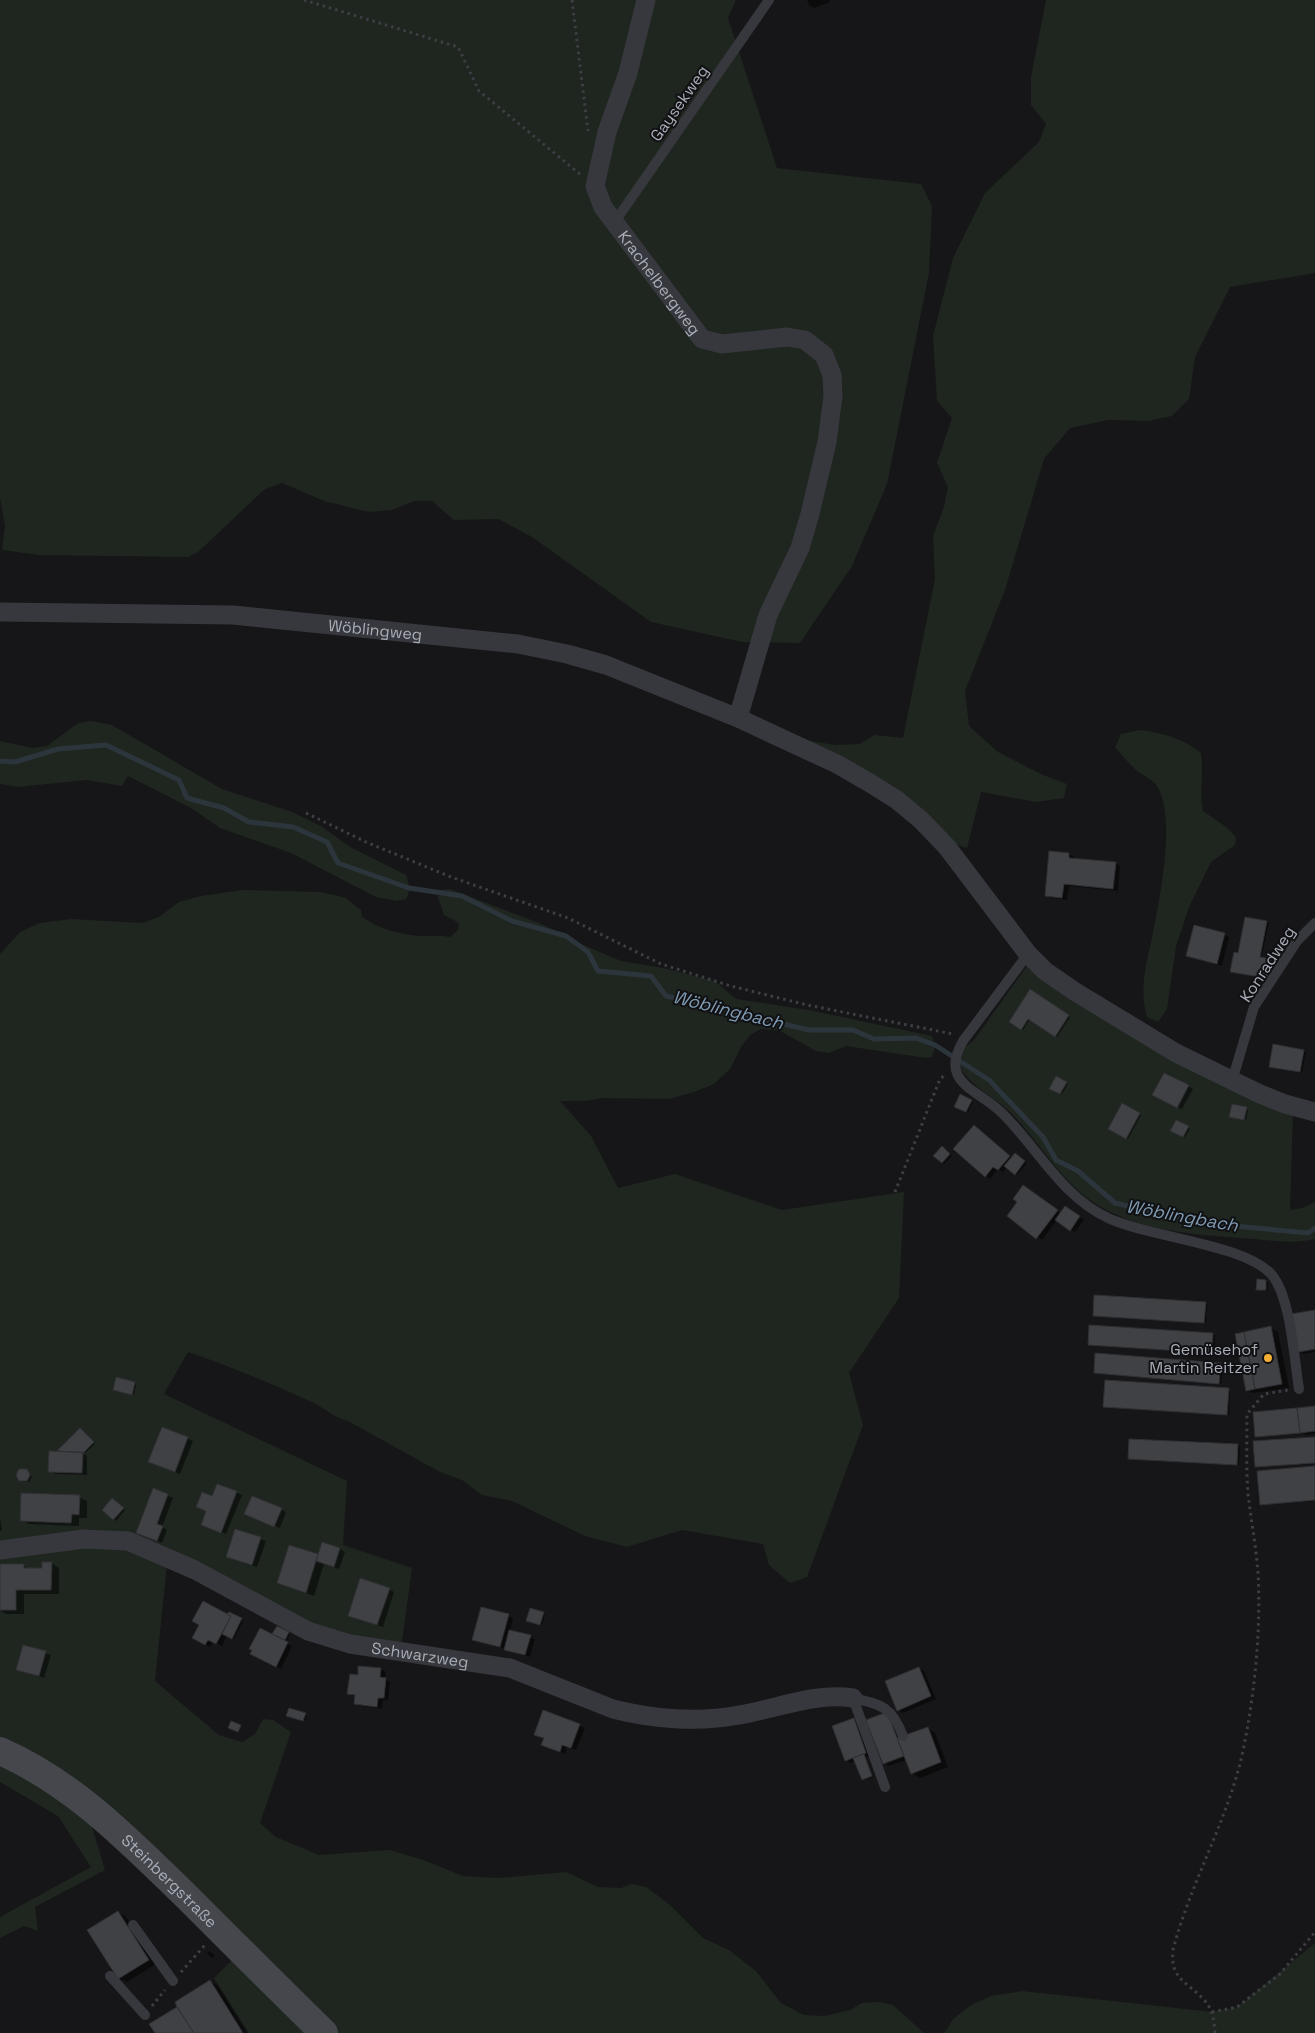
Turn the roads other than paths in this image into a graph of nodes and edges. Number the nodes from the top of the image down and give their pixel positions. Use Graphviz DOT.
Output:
graph roads {
  1 [pos="646,0"];
  2 [pos="769,0"];
  3 [pos="614,223"];
  4 [pos="0,612"];
  5 [pos="738,718"];
  6 [pos="1315,923"];
  7 [pos="1028,954"];
  8 [pos="1232,1081"];
  9 [pos="1315,1112"];
  10 [pos="1299,1389"];
  11 [pos="0,1550"];
  12 [pos="853,1698"];
  13 [pos="903,1736"];
  14 [pos="0,1751"];
  15 [pos="885,1787"];
  16 [pos="133,1925"];
  17 [pos="110,1976"];
  18 [pos="173,1981"];
  19 [pos="145,2015"];
  20 [pos="324,2033"];
  1 -- 3 [label="street, Krachelbergweg"];
  2 -- 3 [label="lane, Gaysekweg"];
  3 -- 5 [label="street, Krachelbergweg"];
  4 -- 5 [label="street, Wöblingweg"];
  5 -- 7 [label="street, Wöblingweg"];
  6 -- 8 [label="lane, Konradweg"];
  7 -- 8 [label="street, Wöblingweg"];
  7 -- 10 [label="lane"];
  8 -- 9 [label="street, Wöblingweg"];
  11 -- 12 [label="street, Schwarzweg"];
  12 -- 13 [label="lane"];
  12 -- 15 [label="lane"];
  14 -- 20 [label="street, Steinbergstraße"];
  16 -- 18 [label="lane"];
  17 -- 19 [label="lane"];
}
